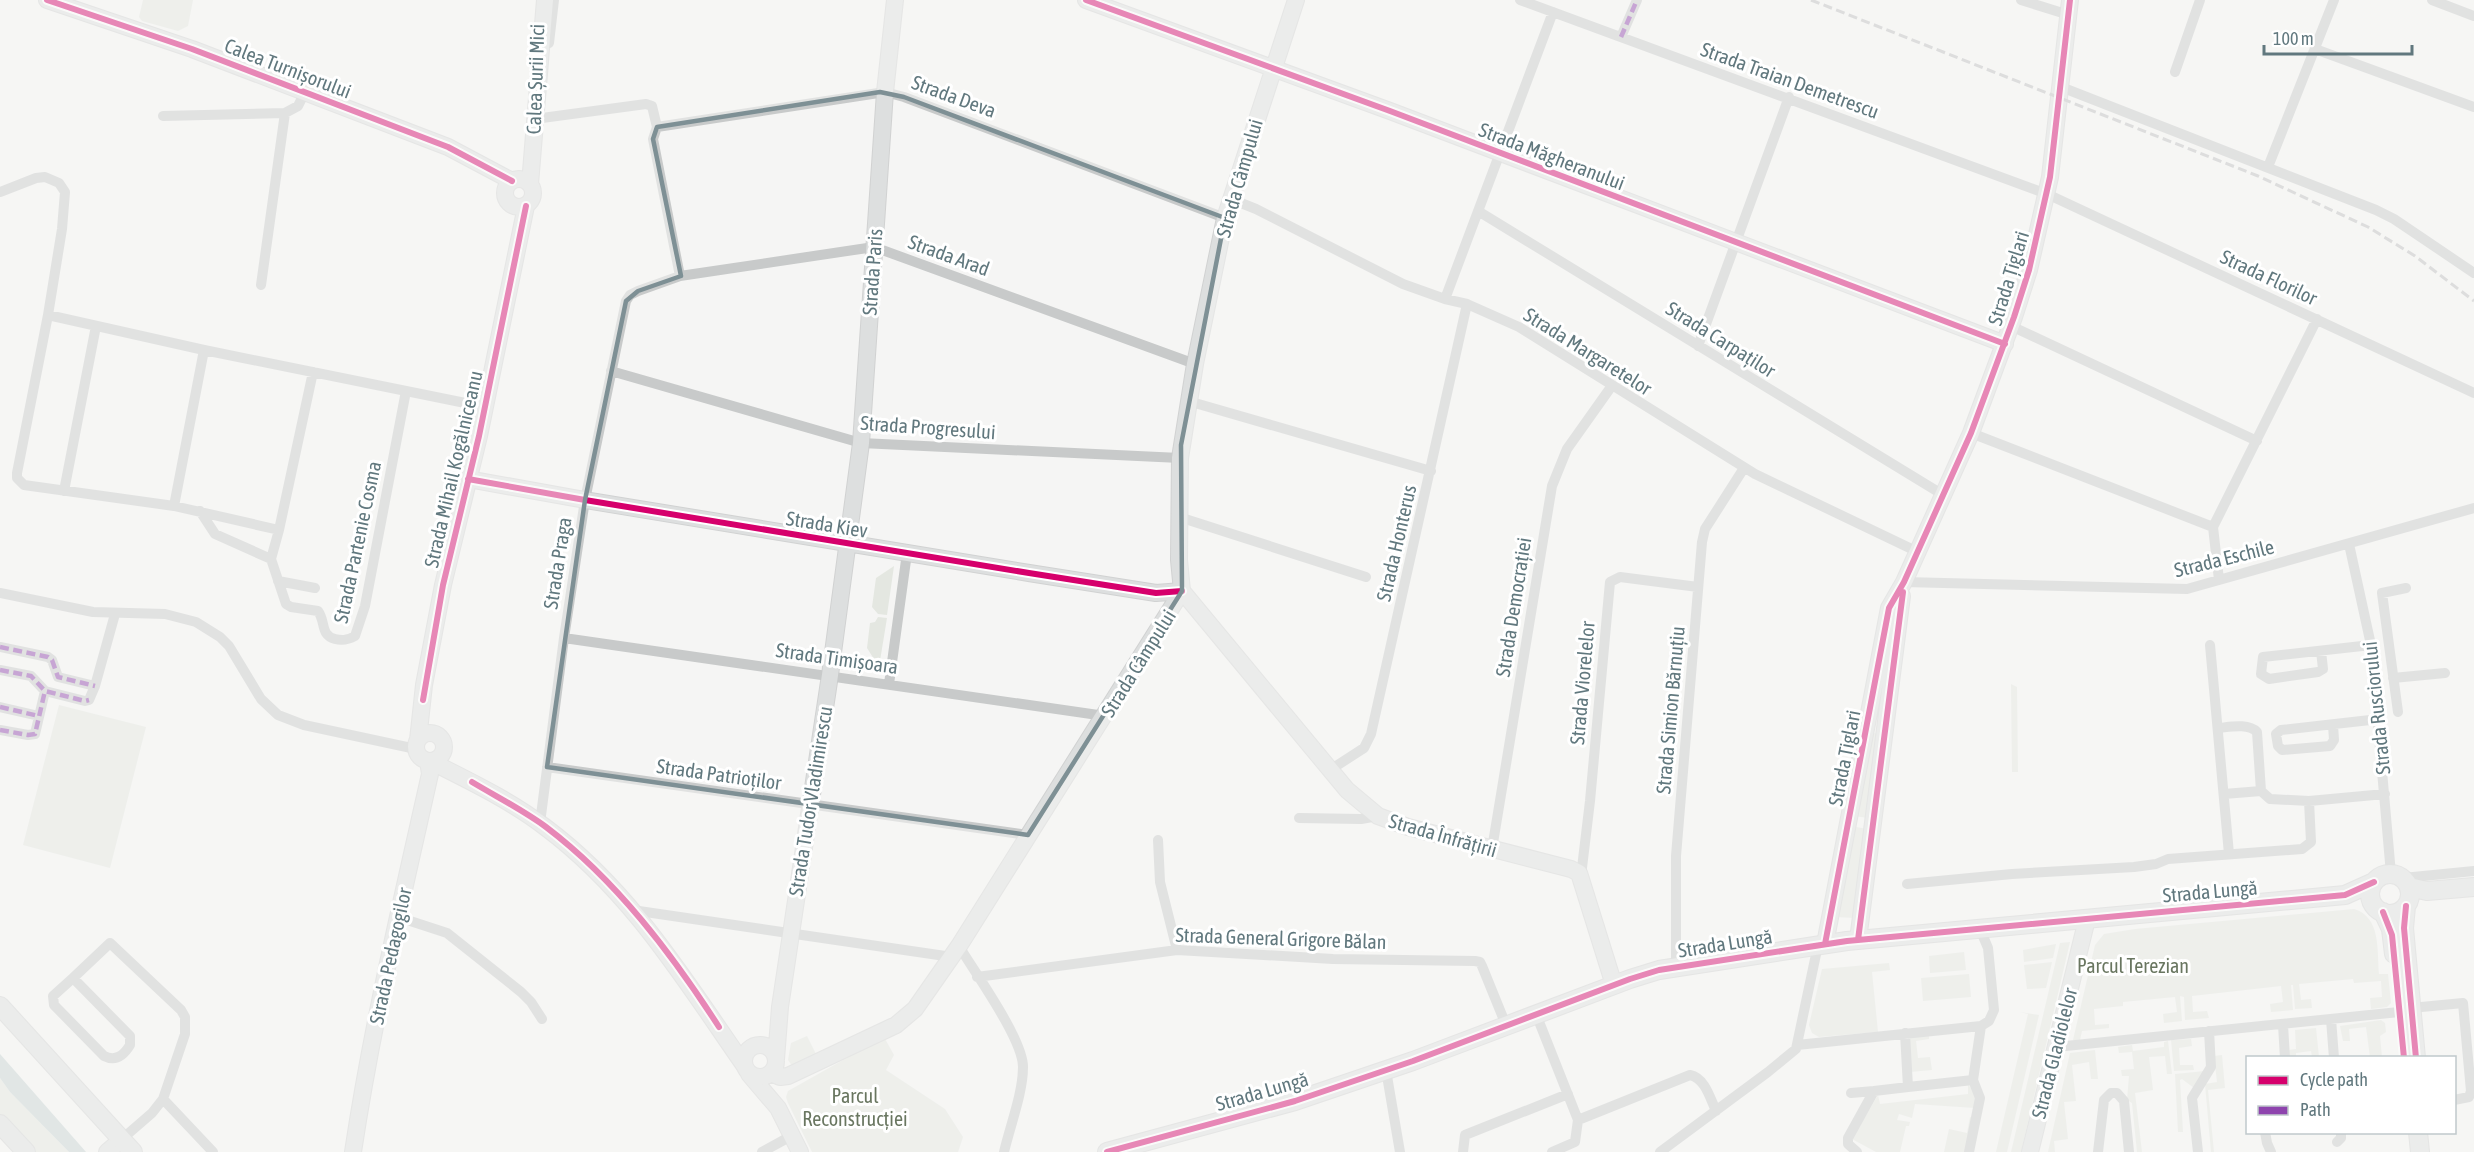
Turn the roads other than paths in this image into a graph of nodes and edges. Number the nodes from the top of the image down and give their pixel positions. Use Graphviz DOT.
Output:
graph roads {
  1 [pos="47,0"];
  2 [pos="538,0"];
  3 [pos="545,0"];
  4 [pos="554,0"];
  5 [pos="895,0"];
  6 [pos="1086,0"];
  7 [pos="1296,0"];
  8 [pos="1520,0"];
  9 [pos="1637,0"];
  10 [pos="2021,0"];
  11 [pos="2200,0"];
  12 [pos="2334,0"];
  13 [pos="2432,0"];
  14 [pos="2070,8"];
  15 [pos="1553,12"];
  16 [pos="2474,16"];
  17 [pos="1621,37"];
  18 [pos="2315,49"];
  19 [pos="1265,65"];
  20 [pos="2175,72"];
  21 [pos="2061,87"];
  22 [pos="305,92"];
  23 [pos="885,92"];
  24 [pos="1789,97"];
  25 [pos="2474,108"];
  26 [pos="285,113"];
  27 [pos="163,116"];
  28 [pos="537,121"];
  29 [pos="657,128"];
  30 [pos="1500,154"];
  31 [pos="2268,167"];
  32 [pos="518,191"];
  33 [pos="0,192"];
  34 [pos="2047,194"];
  35 [pos="1231,200"];
  36 [pos="1478,211"];
  37 [pos="1225,218"];
  38 [pos="1735,244"];
  39 [pos="874,248"];
  40 [pos="2474,273"];
  41 [pos="681,276"];
  42 [pos="261,285"];
  43 [pos="1445,299"];
  44 [pos="1467,304"];
  45 [pos="48,315"];
  46 [pos="2317,320"];
  47 [pos="96,326"];
  48 [pos="2011,326"];
  49 [pos="2005,344"];
  50 [pos="1698,346"];
  51 [pos="204,350"];
  52 [pos="1195,364"];
  53 [pos="611,371"];
  54 [pos="313,372"];
  55 [pos="1611,387"];
  56 [pos="406,391"];
  57 [pos="2474,393"];
  58 [pos="1188,401"];
  59 [pos="485,407"];
  60 [pos="1971,433"];
  61 [pos="2257,441"];
  62 [pos="861,442"];
  63 [pos="1180,458"];
  64 [pos="1744,468"];
  65 [pos="1431,471"];
  66 [pos="468,479"];
  67 [pos="64,491"];
  68 [pos="1945,496"];
  69 [pos="585,500"];
  70 [pos="174,506"];
  71 [pos="2474,508"];
  72 [pos="200,511"];
  73 [pos="1179,517"];
  74 [pos="2212,527"];
  75 [pos="279,530"];
  76 [pos="849,544"];
  77 [pos="2349,544"];
  78 [pos="1918,552"];
  79 [pos="907,553"];
  80 [pos="271,559"];
  81 [pos="1366,577"];
  82 [pos="2218,580"];
  83 [pos="278,581"];
  84 [pos="1904,582"];
  85 [pos="1698,586"];
  86 [pos="315,588"];
  87 [pos="2406,588"];
  88 [pos="1182,591"];
  89 [pos="0,593"];
  90 [pos="115,614"];
  91 [pos="564,638"];
  92 [pos="2210,645"];
  93 [pos="2371,645"];
  94 [pos="0,647"];
  95 [pos="2321,651"];
  96 [pos="2391,660"];
  97 [pos="2372,663"];
  98 [pos="0,670"];
  99 [pos="2445,672"];
  100 [pos="830,675"];
  101 [pos="2393,678"];
  102 [pos="888,684"];
  103 [pos="95,686"];
  104 [pos="45,691"];
  105 [pos="423,700"];
  106 [pos="0,707"];
  107 [pos="2398,712"];
  108 [pos="39,716"];
  109 [pos="1105,716"];
  110 [pos="2379,719"];
  111 [pos="2333,725"];
  112 [pos="2218,728"];
  113 [pos="0,730"];
  114 [pos="441,739"];
  115 [pos="423,753"];
  116 [pos="547,767"];
  117 [pos="1330,770"];
  118 [pos="472,782"];
  119 [pos="2261,791"];
  120 [pos="2224,794"];
  121 [pos="2385,794"];
  122 [pos="2309,801"];
  123 [pos="809,805"];
  124 [pos="1378,816"];
  125 [pos="1299,818"];
  126 [pos="540,823"];
  127 [pos="1028,835"];
  128 [pos="1158,840"];
  129 [pos="1492,849"];
  130 [pos="2229,854"];
  131 [pos="2474,871"];
  132 [pos="1581,876"];
  133 [pos="2374,882"];
  134 [pos="1907,884"];
  135 [pos="2474,887"];
  136 [pos="2407,890"];
  137 [pos="2345,895"];
  138 [pos="2379,909"];
  139 [pos="632,910"];
  140 [pos="398,917"];
  141 [pos="2087,919"];
  142 [pos="1980,929"];
  143 [pos="790,933"];
  144 [pos="1858,940"];
  145 [pos="1822,945"];
  146 [pos="1177,950"];
  147 [pos="955,952"];
  148 [pos="1676,967"];
  149 [pos="977,977"];
  150 [pos="73,978"];
  151 [pos="1614,985"];
  152 [pos="0,1006"];
  153 [pos="2405,1010"];
  154 [pos="780,1013"];
  155 [pos="1536,1014"];
  156 [pos="542,1019"];
  157 [pos="2331,1019"];
  158 [pos="2283,1025"];
  159 [pos="2470,1025"];
  160 [pos="1506,1026"];
  161 [pos="1982,1026"];
  162 [pos="719,1027"];
  163 [pos="2209,1031"];
  164 [pos="1905,1033"];
  165 [pos="1797,1045"];
  166 [pos="752,1047"];
  167 [pos="2056,1047"];
  168 [pos="2285,1056"];
  169 [pos="2334,1056"];
  170 [pos="2404,1056"];
  171 [pos="2416,1056"];
  172 [pos="773,1068"];
  173 [pos="747,1070"];
  174 [pos="1386,1070"];
  175 [pos="2472,1070"];
  176 [pos="1972,1080"];
  177 [pos="1908,1087"];
  178 [pos="1874,1091"];
  179 [pos="1851,1092"];
  180 [pos="1568,1094"];
  181 [pos="163,1099"];
  182 [pos="2456,1099"];
  183 [pos="778,1108"];
  184 [pos="1716,1110"];
  185 [pos="1578,1120"];
  186 [pos="0,1124"];
  187 [pos="2265,1134"];
  188 [pos="2418,1134"];
  189 [pos="793,1135"];
  190 [pos="119,1147"];
  191 [pos="1577,1147"];
  192 [pos="26,1152"];
  193 [pos="213,1152"];
  194 [pos="353,1152"];
  195 [pos="762,1152"];
  196 [pos="800,1152"];
  197 [pos="1004,1152"];
  198 [pos="1107,1152"];
  199 [pos="1400,1152"];
  200 [pos="1463,1152"];
  201 [pos="1552,1152"];
  202 [pos="1660,1152"];
  203 [pos="1857,1152"];
  204 [pos="1969,1152"];
  205 [pos="2030,1152"];
  206 [pos="2098,1152"];
  207 [pos="2128,1152"];
  208 [pos="2198,1152"];
  209 [pos="2271,1152"];
  210 [pos="2420,1152"];
  1 -- 22 [label="street, Calea Turnișorului"];
  2 -- 28 [label="street, Calea Șurii Mici"];
  3 -- 28 [label="street"];
  4 -- 28 [label="street, Calea Șurii Mici"];
  5 -- 23 [label="street, Strada Paris"];
  6 -- 19 [label="street, Strada Măgheranului"];
  7 -- 19 [label="street, Strada Câmpului"];
  8 -- 15 [label="street, Strada Traian Demetrescu"];
  9 -- 17 [label="street"];
  10 -- 14 [label="street"];
  11 -- 20 [label="street"];
  12 -- 18 [label="street"];
  13 -- 16 [label="street"];
  14 -- 21 [label="street, Strada Țiglari"];
  15 -- 17 [label="street, Strada Traian Demetrescu"];
  15 -- 30 [label="street"];
  17 -- 24 [label="street, Strada Traian Demetrescu"];
  18 -- 25 [label="street"];
  18 -- 31 [label="street"];
  19 -- 30 [label="street, Strada Măgheranului"];
  19 -- 35 [label="street, Strada Câmpului"];
  21 -- 31 [label="street"];
  21 -- 34 [label="street, Strada Țiglari"];
  22 -- 26 [label="street, Calea Turnișorului"];
  22 -- 32 [label="street, Calea Turnișorului"];
  23 -- 29 [label="street, Strada Deva"];
  23 -- 37 [label="street, Strada Deva"];
  23 -- 39 [label="street, Strada Paris"];
  24 -- 34 [label="street, Strada Traian Demetrescu"];
  24 -- 38 [label="street"];
  26 -- 27 [label="street"];
  26 -- 42 [label="street"];
  28 -- 29 [label="street"];
  28 -- 32 [label="street, Calea Șurii Mici"];
  29 -- 41 [label="street"];
  30 -- 36 [label="street"];
  30 -- 38 [label="street, Strada Măgheranului"];
  31 -- 40 [label="street"];
  32 -- 59 [label="street, Strada Mihail Kogălniceanu"];
  33 -- 45 [label="street"];
  34 -- 46 [label="street, Strada Florilor"];
  34 -- 48 [label="street, Strada Țiglari"];
  35 -- 37 [label="street, Strada Câmpului"];
  35 -- 43 [label="street, Strada Margaretelor"];
  36 -- 43 [label="street"];
  36 -- 50 [label="street, Strada Carpaților"];
  37 -- 52 [label="street, Strada Câmpului"];
  38 -- 49 [label="street, Strada Măgheranului"];
  38 -- 50 [label="street"];
  39 -- 41 [label="street, Strada Arad"];
  39 -- 52 [label="street, Strada Arad"];
  39 -- 62 [label="street, Strada Paris"];
  41 -- 53 [label="street, Strada Praga"];
  43 -- 44 [label="street, Strada Margaretelor"];
  44 -- 55 [label="street, Strada Margaretelor"];
  44 -- 65 [label="street, Strada Honterus"];
  45 -- 47 [label="street"];
  45 -- 67 [label="street"];
  46 -- 57 [label="street, Strada Florilor"];
  46 -- 61 [label="street"];
  47 -- 51 [label="street"];
  47 -- 67 [label="street"];
  48 -- 49 [label="street, Strada Țiglari"];
  48 -- 61 [label="street"];
  49 -- 60 [label="street, Strada Țiglari"];
  50 -- 68 [label="street, Strada Carpaților"];
  51 -- 54 [label="street"];
  51 -- 70 [label="street"];
  52 -- 58 [label="street, Strada Câmpului"];
  53 -- 62 [label="street, Strada Progresului"];
  53 -- 69 [label="street, Strada Praga"];
  54 -- 56 [label="street"];
  54 -- 75 [label="street"];
  55 -- 64 [label="street, Strada Margaretelor"];
  55 -- 129 [label="street, Strada Democrației"];
  56 -- 59 [label="street"];
  56 -- 83 [label="street, Strada Partenie Cosma"];
  58 -- 63 [label="street, Strada Câmpului"];
  58 -- 65 [label="street"];
  59 -- 66 [label="street, Strada Mihail Kogălniceanu"];
  60 -- 68 [label="street, Strada Țiglari"];
  60 -- 74 [label="street"];
  61 -- 74 [label="street"];
  62 -- 63 [label="street, Strada Progresului"];
  62 -- 76 [label="street, Strada Paris"];
  63 -- 73 [label="street, Strada Câmpului"];
  64 -- 78 [label="street, Strada Margaretelor"];
  64 -- 85 [label="street, Strada Simion Bărnuțiu"];
  65 -- 117 [label="street, Strada Honterus"];
  66 -- 69 [label="street, Strada Kiev"];
  66 -- 105 [label="street, Strada Mihail Kogălniceanu"];
  67 -- 70 [label="street"];
  68 -- 78 [label="street, Strada Țiglari"];
  69 -- 76 [label="street, Strada Kiev"];
  69 -- 91 [label="street, Strada Praga"];
  70 -- 72 [label="street"];
  71 -- 77 [label="street, Strada Eschile"];
  72 -- 75 [label="street"];
  72 -- 80 [label="street"];
  73 -- 81 [label="street"];
  73 -- 88 [label="street, Strada Câmpului"];
  74 -- 82 [label="street"];
  75 -- 80 [label="street"];
  76 -- 79 [label="street, Strada Kiev"];
  76 -- 100 [label="street, Strada Tudor Vladimirescu"];
  77 -- 82 [label="street, Strada Eschile"];
  77 -- 93 [label="street, Strada Rusciorului"];
  78 -- 84 [label="street, Strada Țiglari"];
  79 -- 88 [label="street, Strada Kiev"];
  79 -- 102 [label="street"];
  80 -- 83 [label="street, Strada Partenie Cosma"];
  82 -- 84 [label="street, Strada Eschile"];
  83 -- 86 [label="street"];
  84 -- 144 [label="street, Strada Țiglari"];
  84 -- 145 [label="street, Strada Țiglari"];
  85 -- 132 [label="street, Strada Viorelelor"];
  85 -- 148 [label="street, Strada Simion Bărnuțiu"];
  87 -- 96 [label="street, Strada Rusciorului"];
  88 -- 109 [label="street, Strada Câmpului"];
  88 -- 117 [label="street, Strada Înfrățirii"];
  89 -- 90 [label="street"];
  90 -- 103 [label="street"];
  90 -- 115 [label="street"];
  91 -- 100 [label="street, Strada Timișoara"];
  91 -- 116 [label="street, Strada Praga"];
  92 -- 112 [label="street"];
  93 -- 95 [label="street"];
  93 -- 97 [label="street, Strada Rusciorului"];
  94 -- 103 [label="street"];
  95 -- 95 [label="street"];
  96 -- 97 [label="street"];
  96 -- 101 [label="street, Strada Rusciorului"];
  97 -- 110 [label="street, Strada Rusciorului"];
  98 -- 104 [label="street"];
  99 -- 101 [label="street, Strada Rusciorului"];
  100 -- 102 [label="street, Strada Timișoara"];
  100 -- 123 [label="street, Strada Tudor Vladimirescu"];
  101 -- 107 [label="street, Strada Rusciorului"];
  102 -- 109 [label="street, Strada Timișoara"];
  103 -- 104 [label="street"];
  104 -- 108 [label="street"];
  105 -- 114 [label="street"];
  105 -- 115 [label="street, Strada Mihail Kogălniceanu"];
  106 -- 108 [label="street"];
  108 -- 113 [label="street"];
  109 -- 127 [label="street, Strada Câmpului"];
  110 -- 111 [label="street"];
  110 -- 121 [label="street, Strada Rusciorului"];
  111 -- 111 [label="street"];
  112 -- 119 [label="street"];
  112 -- 120 [label="street"];
  114 -- 115 [label="street"];
  114 -- 115 [label="street"];
  114 -- 118 [label="street"];
  115 -- 118 [label="street"];
  115 -- 140 [label="street, Strada Pedagogilor"];
  116 -- 123 [label="street, Strada Patrioților"];
  116 -- 126 [label="street, Strada Praga"];
  117 -- 124 [label="street, Strada Înfrățirii"];
  118 -- 126 [label="street"];
  119 -- 120 [label="street"];
  119 -- 122 [label="street"];
  120 -- 130 [label="street"];
  121 -- 122 [label="street"];
  121 -- 136 [label="street, Strada Rusciorului"];
  122 -- 130 [label="street, Strada Lungă"];
  123 -- 127 [label="street, Strada Patrioților"];
  123 -- 143 [label="street, Strada Tudor Vladimirescu"];
  124 -- 125 [label="street"];
  124 -- 129 [label="street, Strada Înfrățirii"];
  126 -- 139 [label="street"];
  127 -- 147 [label="street, Strada Câmpului"];
  128 -- 146 [label="street"];
  129 -- 132 [label="street, Strada Înfrățirii"];
  130 -- 134 [label="street, Strada Lungă"];
  131 -- 136 [label="street"];
  132 -- 151 [label="street"];
  133 -- 136 [label="main road"];
  133 -- 137 [label="main road, Strada Lungă"];
  133 -- 138 [label="main road"];
  135 -- 136 [label="main road"];
  136 -- 138 [label="main road"];
  136 -- 153 [label="main road, Strada Rusciorului"];
  137 -- 138 [label="main road, Strada Lungă"];
  137 -- 141 [label="main road, Strada Lungă"];
  138 -- 153 [label="main road, Strada Rusciorului"];
  139 -- 143 [label="street"];
  139 -- 162 [label="street"];
  140 -- 156 [label="street"];
  140 -- 194 [label="street, Strada Pedagogilor"];
  141 -- 142 [label="main road, Strada Lungă"];
  141 -- 167 [label="street, Strada Gladiolelor"];
  142 -- 144 [label="main road, Strada Lungă"];
  142 -- 161 [label="street"];
  143 -- 147 [label="street"];
  143 -- 154 [label="street, Strada Tudor Vladimirescu"];
  144 -- 145 [label="main road, Strada Lungă"];
  145 -- 148 [label="main road, Strada Lungă"];
  145 -- 165 [label="street"];
  146 -- 149 [label="street, Strada General Grigore Bălan"];
  146 -- 160 [label="street, Strada General Grigore Bălan"];
  147 -- 149 [label="street"];
  147 -- 172 [label="street, Strada Câmpului"];
  148 -- 151 [label="main road, Strada Lungă"];
  149 -- 197 [label="street"];
  150 -- 150 [label="street"];
  150 -- 181 [label="street"];
  151 -- 155 [label="main road, Strada Lungă"];
  152 -- 190 [label="main road"];
  153 -- 157 [label="street"];
  153 -- 159 [label="street"];
  153 -- 170 [label="main road, Strada Rusciorului"];
  153 -- 171 [label="main road, Strada Rusciorului"];
  154 -- 166 [label="street"];
  154 -- 172 [label="street, Strada Tudor Vladimirescu"];
  155 -- 160 [label="main road, Strada Lungă"];
  155 -- 180 [label="street"];
  157 -- 158 [label="street"];
  157 -- 169 [label="street"];
  158 -- 163 [label="street"];
  158 -- 168 [label="street"];
  159 -- 175 [label="street"];
  160 -- 174 [label="main road, Strada Lungă"];
  161 -- 164 [label="street"];
  161 -- 176 [label="street"];
  162 -- 166 [label="street"];
  162 -- 173 [label="street"];
  163 -- 167 [label="street"];
  163 -- 208 [label="street"];
  164 -- 165 [label="street"];
  164 -- 177 [label="street"];
  165 -- 184 [label="street"];
  166 -- 172 [label="street"];
  166 -- 173 [label="street"];
  167 -- 205 [label="street, Strada Gladiolelor"];
  172 -- 173 [label="street"];
  172 -- 183 [label="street, Strada Tudor Vladimirescu"];
  173 -- 183 [label="street"];
  174 -- 198 [label="main road, Strada Lungă"];
  174 -- 199 [label="street"];
  175 -- 182 [label="street"];
  176 -- 177 [label="street"];
  176 -- 204 [label="street"];
  177 -- 178 [label="street"];
  178 -- 179 [label="street"];
  178 -- 203 [label="street"];
  180 -- 185 [label="street"];
  180 -- 200 [label="street"];
  181 -- 190 [label="street"];
  181 -- 193 [label="street"];
  183 -- 189 [label="street"];
  184 -- 185 [label="street"];
  184 -- 202 [label="street"];
  185 -- 191 [label="street"];
  186 -- 192 [label="main road"];
  187 -- 209 [label="street"];
  188 -- 210 [label="main road"];
  189 -- 195 [label="street"];
  189 -- 196 [label="street"];
  191 -- 201 [label="street"];
  206 -- 207 [label="street"];
}
